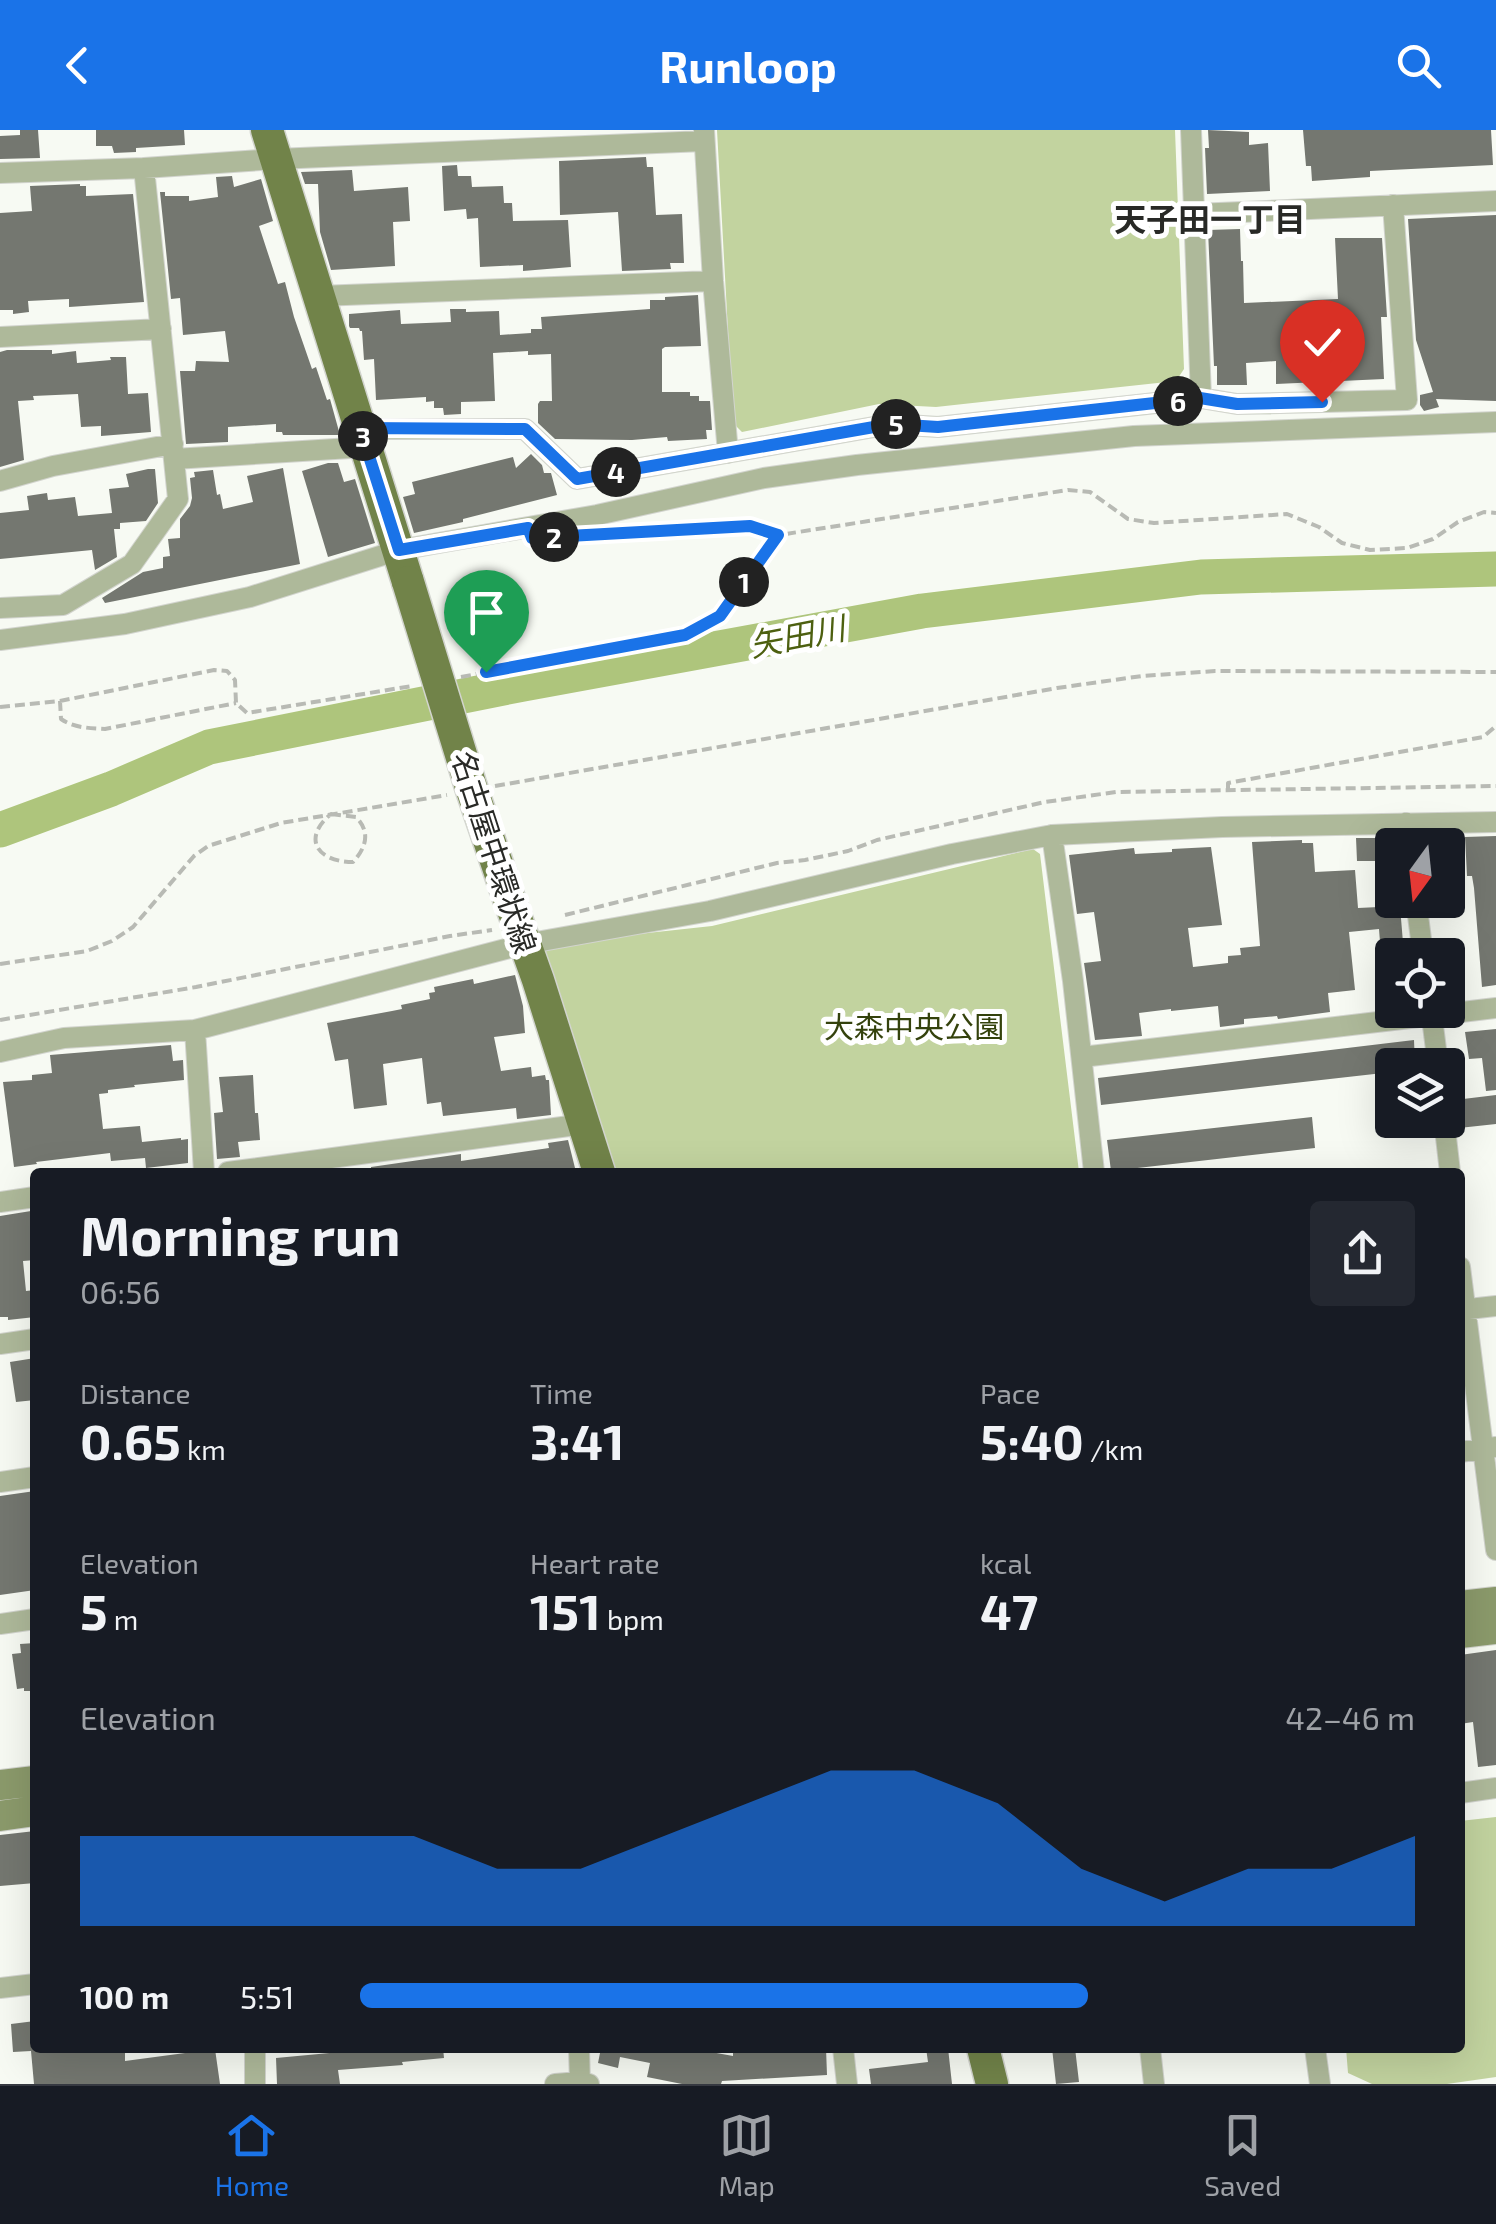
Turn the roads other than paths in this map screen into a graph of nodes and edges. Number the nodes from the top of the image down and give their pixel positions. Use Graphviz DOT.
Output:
graph roads {
  1 [pos="1191,130"];
  2 [pos="704,135"];
  3 [pos="272,144"];
  4 [pos="144,168"];
  5 [pos="0,173"];
  6 [pos="1496,201"];
  7 [pos="1393,205"];
  8 [pos="1196,214"];
  9 [pos="712,281"];
  10 [pos="319,296"];
  11 [pos="161,329"];
  12 [pos="0,336"];
  13 [pos="1200,398"];
  14 [pos="1496,422"];
  15 [pos="364,438"];
  16 [pos="174,452"];
  17 [pos="728,452"];
  18 [pos="0,481"];
  19 [pos="403,566"];
  20 [pos="0,608"];
  21 [pos="0,640"];
  22 [pos="1496,822"];
  23 [pos="1406,823"];
  24 [pos="1406,828"];
  25 [pos="1052,835"];
  26 [pos="521,935"];
  27 [pos="1496,1008"];
  28 [pos="1465,1010"];
  29 [pos="1375,1020"];
  30 [pos="194,1030"];
  31 [pos="0,1052"];
  32 [pos="1082,1057"];
  33 [pos="584,1124"];
  34 [pos="1446,1138"];
  35 [pos="204,1168"];
  36 [pos="258,1168"];
  37 [pos="598,1168"];
  38 [pos="1094,1168"];
  39 [pos="1450,1168"];
  40 [pos="30,1199"];
  41 [pos="0,1202"];
  42 [pos="1496,1306"];
  43 [pos="1465,1310"];
  44 [pos="1465,1325"];
  45 [pos="30,1340"];
  46 [pos="0,1344"];
  47 [pos="1489,1448"];
  48 [pos="30,1479"];
  49 [pos="0,1482"];
  50 [pos="1496,1550"];
  51 [pos="1496,1602"];
  52 [pos="1465,1605"];
  53 [pos="30,1621"];
  54 [pos="0,1624"];
  55 [pos="1496,1629"];
  56 [pos="1465,1633"];
  57 [pos="30,1782"];
  58 [pos="0,1785"];
  59 [pos="1496,1788"];
  60 [pos="1465,1792"];
  61 [pos="30,1812"];
  62 [pos="0,1816"];
  63 [pos="30,1985"];
  64 [pos="0,1988"];
  65 [pos="255,2053"];
  66 [pos="580,2053"];
  67 [pos="844,2053"];
  68 [pos="984,2053"];
  69 [pos="1151,2053"];
  70 [pos="1316,2053"];
  71 [pos="583,2083"];
  72 [pos="256,2084"];
  73 [pos="555,2084"];
  74 [pos="847,2084"];
  75 [pos="992,2084"];
  76 [pos="1154,2084"];
  77 [pos="1320,2084"];
  1 -- 8 [label="street"];
  2 -- 3 [label="street"];
  2 -- 9 [label="street"];
  3 -- 4 [label="street"];
  3 -- 10 [label="main road, 名古屋中環状線"];
  4 -- 5 [label="street"];
  4 -- 11 [label="street"];
  6 -- 7 [label="street"];
  7 -- 8 [label="street"];
  7 -- 13 [label="street"];
  8 -- 13 [label="street"];
  9 -- 10 [label="street"];
  9 -- 17 [label="street"];
  10 -- 15 [label="main road, 名古屋中環状線"];
  11 -- 12 [label="street"];
  11 -- 16 [label="street"];
  13 -- 17 [label="street"];
  14 -- 19 [label="street"];
  15 -- 16 [label="street"];
  15 -- 17 [label="street"];
  15 -- 19 [label="main road, 名古屋中環状線"];
  16 -- 18 [label="street"];
  16 -- 20 [label="street"];
  19 -- 21 [label="street"];
  19 -- 26 [label="main road, 名古屋中環状線, bridge"];
  22 -- 23 [label="street"];
  23 -- 24 [label="street"];
  23 -- 25 [label="street"];
  25 -- 26 [label="street"];
  25 -- 32 [label="street"];
  26 -- 30 [label="street"];
  26 -- 33 [label="main road, 名古屋中環状線"];
  27 -- 28 [label="street"];
  29 -- 32 [label="street"];
  30 -- 31 [label="street"];
  30 -- 35 [label="street"];
  32 -- 38 [label="street"];
  33 -- 36 [label="street"];
  33 -- 37 [label="main road, 名古屋中環状線"];
  34 -- 39 [label="street"];
  40 -- 41 [label="street"];
  42 -- 43 [label="street"];
  44 -- 47 [label="street"];
  45 -- 46 [label="street"];
  47 -- 50 [label="street"];
  48 -- 49 [label="street"];
  51 -- 52 [label="street"];
  53 -- 54 [label="street"];
  55 -- 56 [label="street"];
  57 -- 58 [label="street"];
  59 -- 60 [label="street"];
  61 -- 62 [label="street"];
  63 -- 64 [label="street"];
  65 -- 72 [label="street"];
  66 -- 71 [label="street"];
  67 -- 74 [label="street"];
  68 -- 75 [label="main road"];
  69 -- 76 [label="street"];
  70 -- 77 [label="street"];
  71 -- 73 [label="street"];
}
